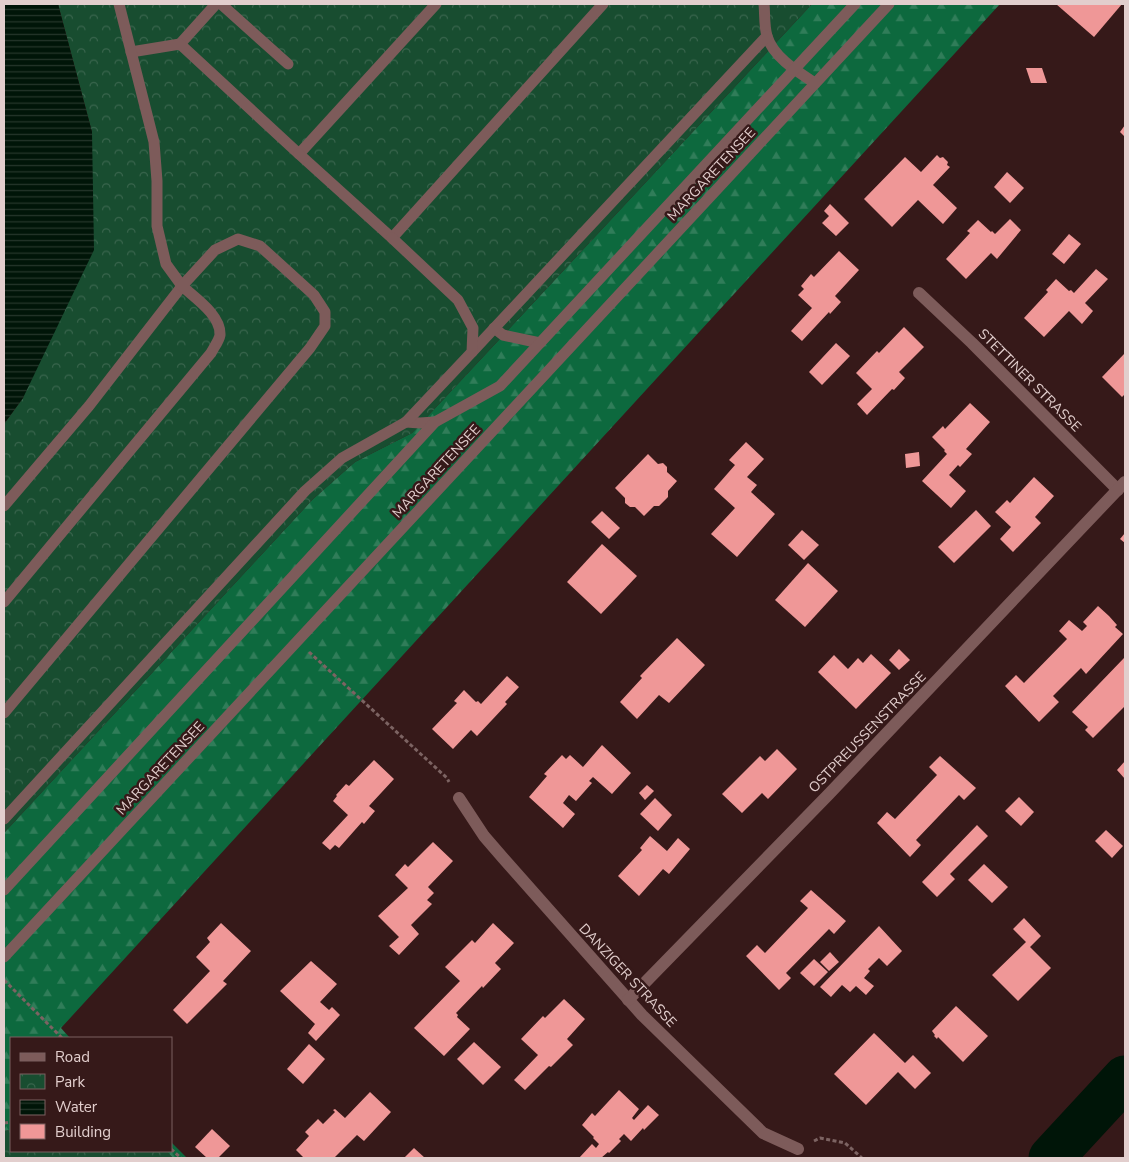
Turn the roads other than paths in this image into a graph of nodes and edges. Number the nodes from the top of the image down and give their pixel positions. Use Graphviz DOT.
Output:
graph roads {
  1 [pos="119,4"];
  2 [pos="216,4"];
  3 [pos="221,4"];
  4 [pos="436,4"];
  5 [pos="603,4"];
  6 [pos="764,4"];
  7 [pos="854,4"];
  8 [pos="889,4"];
  9 [pos="767,36"];
  10 [pos="180,44"];
  11 [pos="131,52"];
  12 [pos="288,64"];
  13 [pos="794,69"];
  14 [pos="815,83"];
  15 [pos="299,154"];
  16 [pos="392,238"];
  17 [pos="182,286"];
  18 [pos="920,293"];
  19 [pos="494,328"];
  20 [pos="540,342"];
  21 [pos="472,352"];
  22 [pos="406,422"];
  23 [pos="435,422"];
  24 [pos="1121,486"];
  25 [pos="4,506"];
  26 [pos="4,602"];
  27 [pos="4,713"];
  28 [pos="459,798"];
  29 [pos="4,819"];
  30 [pos="4,890"];
  31 [pos="4,957"];
  32 [pos="628,1000"];
  33 [pos="798,1149"];
  1 -- 11 [label="lane"];
  2 -- 10 [label="lane"];
  3 -- 12 [label="lane"];
  4 -- 15 [label="lane"];
  5 -- 16 [label="lane"];
  6 -- 9 [label="lane"];
  7 -- 13 [label="lane, MARGARETENSEE"];
  8 -- 14 [label="lane, MARGARETENSEE"];
  9 -- 13 [label="lane"];
  9 -- 19 [label="lane"];
  10 -- 11 [label="lane"];
  10 -- 15 [label="lane"];
  11 -- 17 [label="lane"];
  13 -- 14 [label="lane"];
  13 -- 20 [label="lane, MARGARETENSEE"];
  14 -- 31 [label="lane, MARGARETENSEE"];
  15 -- 16 [label="lane"];
  16 -- 21 [label="lane"];
  17 -- 25 [label="lane"];
  17 -- 26 [label="lane"];
  17 -- 27 [label="lane"];
  18 -- 24 [label="street, STETTINER STRASSE"];
  19 -- 20 [label="lane"];
  19 -- 21 [label="lane"];
  20 -- 23 [label="lane, MARGARETENSEE"];
  21 -- 22 [label="lane"];
  22 -- 23 [label="lane"];
  22 -- 29 [label="lane"];
  23 -- 30 [label="lane, MARGARETENSEE"];
  24 -- 32 [label="street, OSTPREUSSENSTRASSE"];
  28 -- 32 [label="street, DANZIGER STRASSE"];
  32 -- 33 [label="street, DANZIGER STRASSE"];
}
